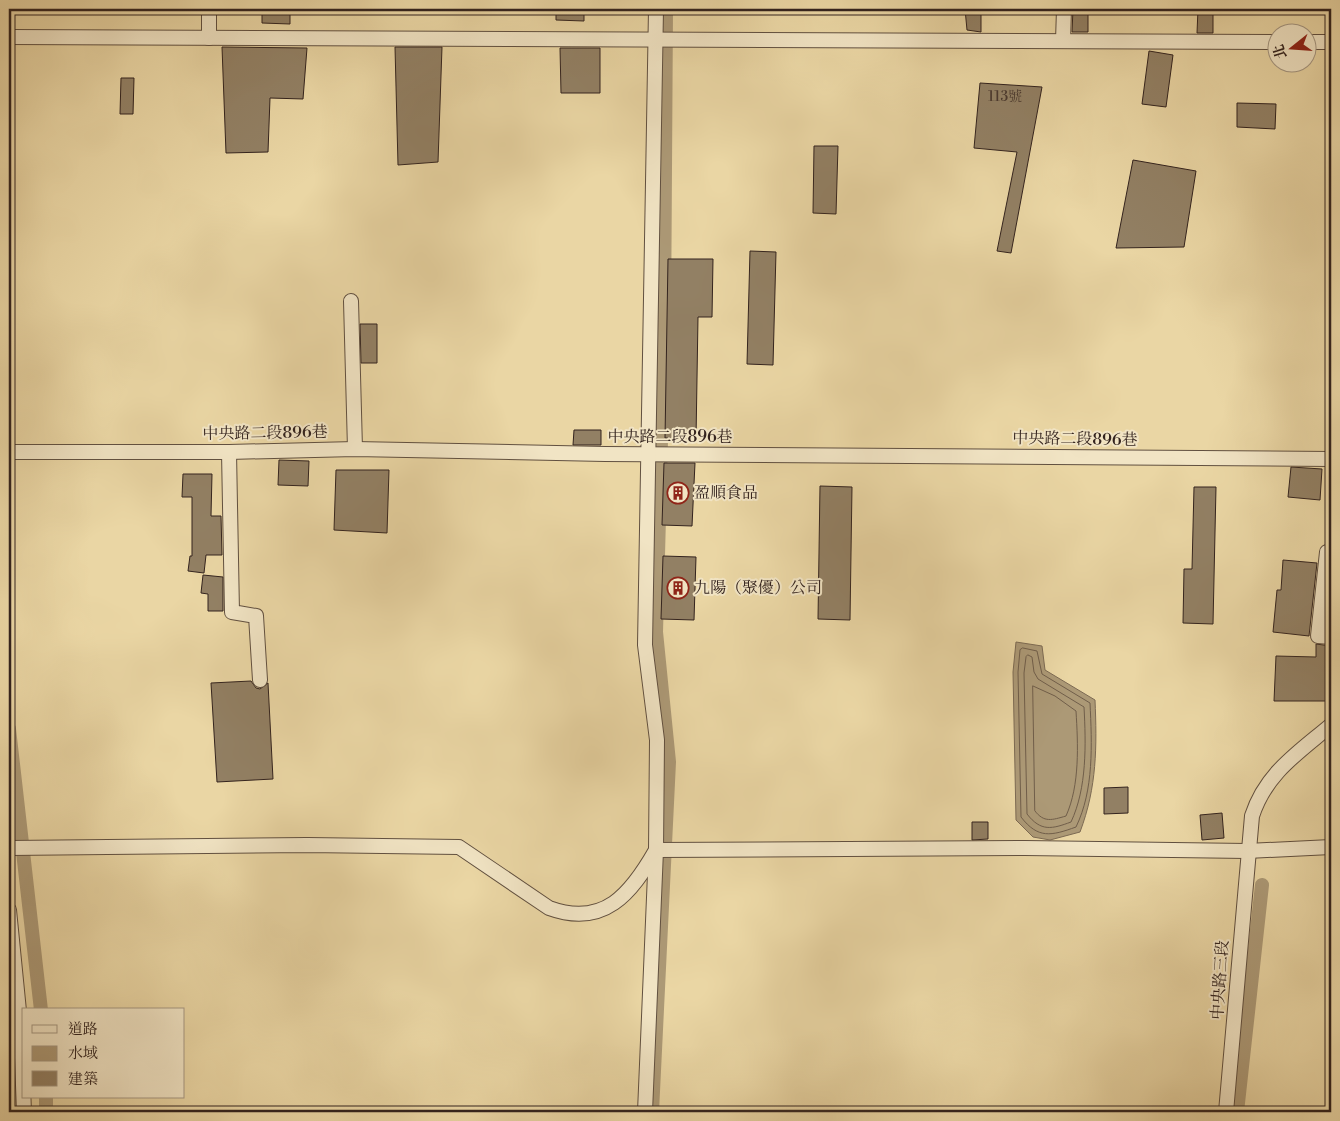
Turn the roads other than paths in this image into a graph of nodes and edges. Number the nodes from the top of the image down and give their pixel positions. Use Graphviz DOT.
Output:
graph roads {
  1 [pos="209,9"];
  2 [pos="656,9"];
  3 [pos="1064,9"];
  4 [pos="9,37"];
  5 [pos="209,38"];
  6 [pos="656,40"];
  7 [pos="1064,41"];
  8 [pos="1268,42"];
  9 [pos="1318,42"];
  10 [pos="1331,42"];
  11 [pos="352,301"];
  12 [pos="355,449"];
  13 [pos="9,452"];
  14 [pos="229,452"];
  15 [pos="648,455"];
  16 [pos="1331,459"];
  17 [pos="1327,552"];
  18 [pos="1331,636"];
  19 [pos="260,680"];
  20 [pos="1331,726"];
  21 [pos="1331,847"];
  22 [pos="9,848"];
  23 [pos="656,850"];
  24 [pos="1247,851"];
  25 [pos="9,910"];
  26 [pos="22,1058"];
  27 [pos="23,1098"];
  28 [pos="24,1112"];
  29 [pos="645,1112"];
  30 [pos="1226,1112"];
  1 -- 5 [label="street"];
  2 -- 6 [label="street"];
  3 -- 7 [label="street"];
  4 -- 5 [label="street"];
  5 -- 6 [label="street"];
  6 -- 7 [label="street"];
  6 -- 15 [label="street"];
  7 -- 8 [label="street"];
  9 -- 10 [label="street"];
  11 -- 12 [label="street"];
  12 -- 14 [label="street, 中央路二段896巷"];
  12 -- 15 [label="street, 中央路二段896巷"];
  13 -- 14 [label="street, 中央路二段896巷"];
  14 -- 19 [label="street"];
  15 -- 16 [label="street, 中央路二段896巷"];
  15 -- 23 [label="street"];
  17 -- 18 [label="street"];
  20 -- 24 [label="street, 中央路三段"];
  21 -- 24 [label="street"];
  22 -- 23 [label="street"];
  23 -- 24 [label="street"];
  23 -- 29 [label="street"];
  24 -- 30 [label="street, 中央路三段"];
  25 -- 26 [label="street"];
  27 -- 28 [label="street"];
}
